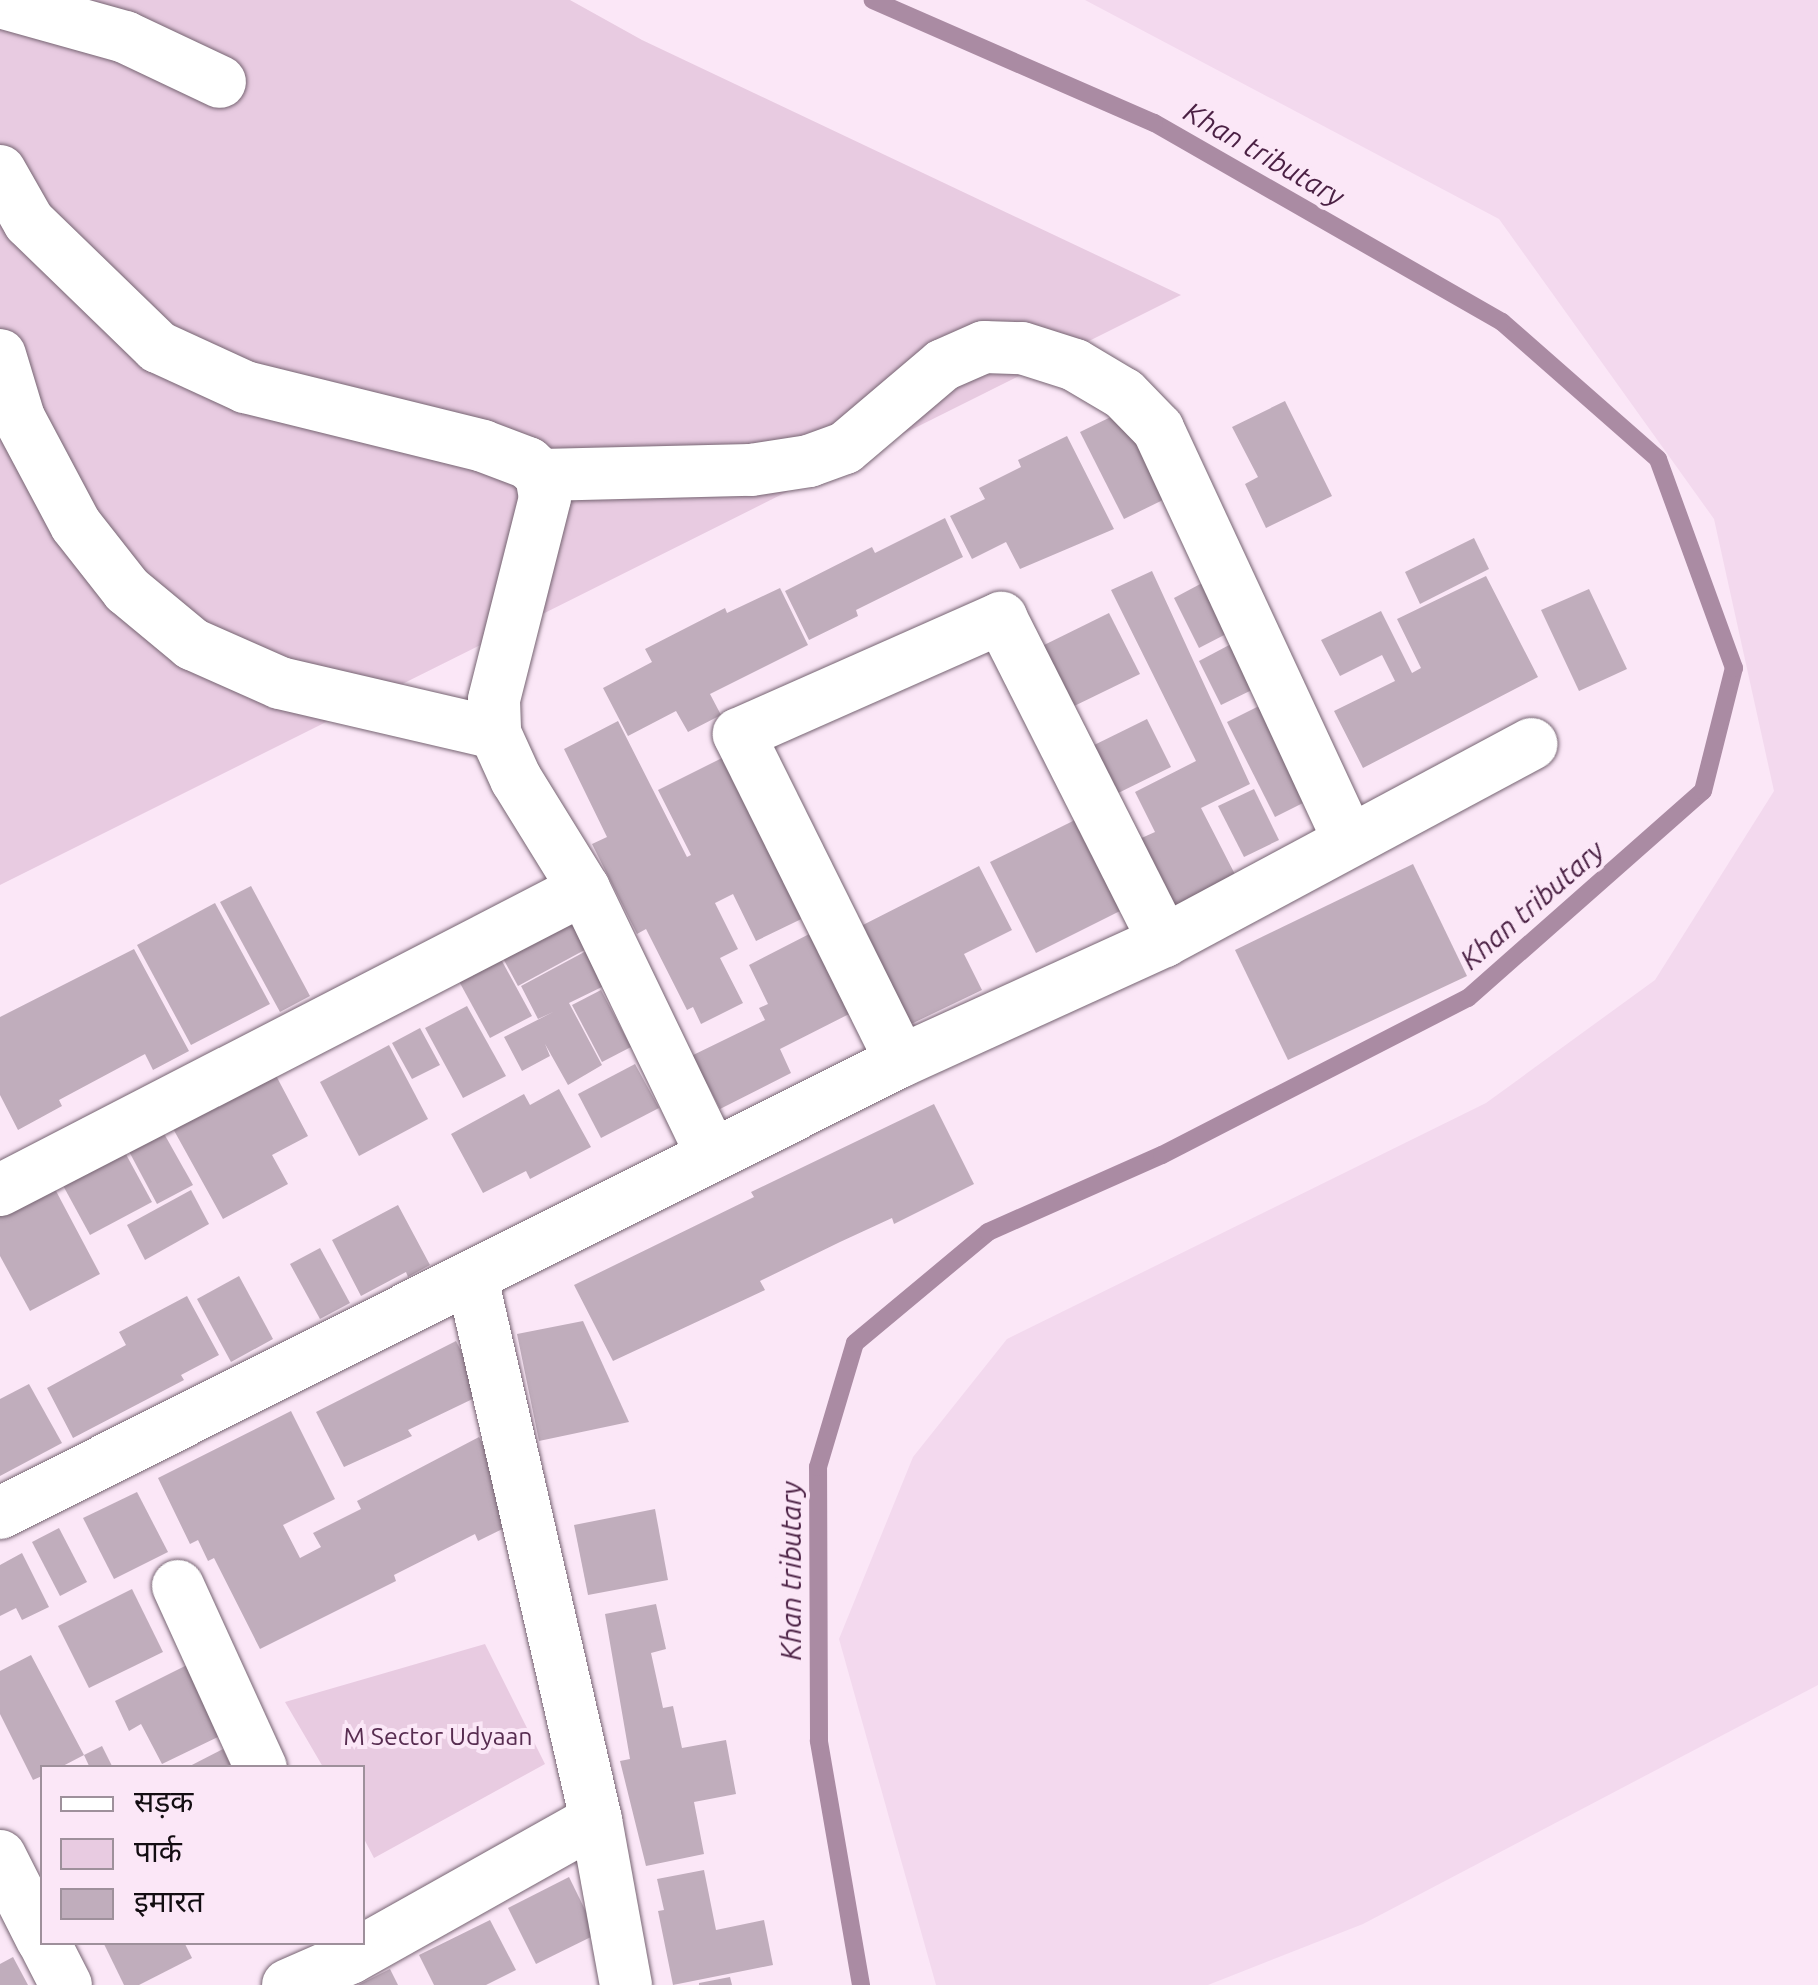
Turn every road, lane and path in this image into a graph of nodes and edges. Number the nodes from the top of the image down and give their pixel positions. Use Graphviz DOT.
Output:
graph roads {
  1 [pos="0,2"];
  2 [pos="220,82"];
  3 [pos="0,171"];
  4 [pos="0,355"];
  5 [pos="541,474"];
  6 [pos="496,734"];
  7 [pos="1530,744"];
  8 [pos="1348,839"];
  9 [pos="584,889"];
  10 [pos="1164,941"];
  11 [pos="901,1061"];
  12 [pos="712,1155"];
  13 [pos="0,1190"];
  14 [pos="472,1278"];
  15 [pos="0,1513"];
  16 [pos="178,1586"];
  17 [pos="261,1765"];
  18 [pos="596,1820"];
  19 [pos="0,1856"];
  20 [pos="40,1935"];
  21 [pos="365,1940"];
  22 [pos="45,1945"];
  23 [pos="346,1950"];
  24 [pos="66,1985"];
  25 [pos="288,1985"];
  26 [pos="626,1985"];
  1 -- 2 [label="street"];
  3 -- 5 [label="street"];
  4 -- 6 [label="street"];
  5 -- 6 [label="street"];
  5 -- 8 [label="street"];
  6 -- 9 [label="street"];
  7 -- 8 [label="street"];
  8 -- 10 [label="street"];
  9 -- 12 [label="street"];
  9 -- 13 [label="street"];
  10 -- 11 [label="street"];
  10 -- 11 [label="street"];
  11 -- 12 [label="street"];
  12 -- 14 [label="street"];
  14 -- 15 [label="street"];
  14 -- 18 [label="street"];
  16 -- 17 [label="street"];
  18 -- 21 [label="street"];
  18 -- 26 [label="street"];
  19 -- 20 [label="street"];
  22 -- 24 [label="street"];
  23 -- 25 [label="street"];
}
